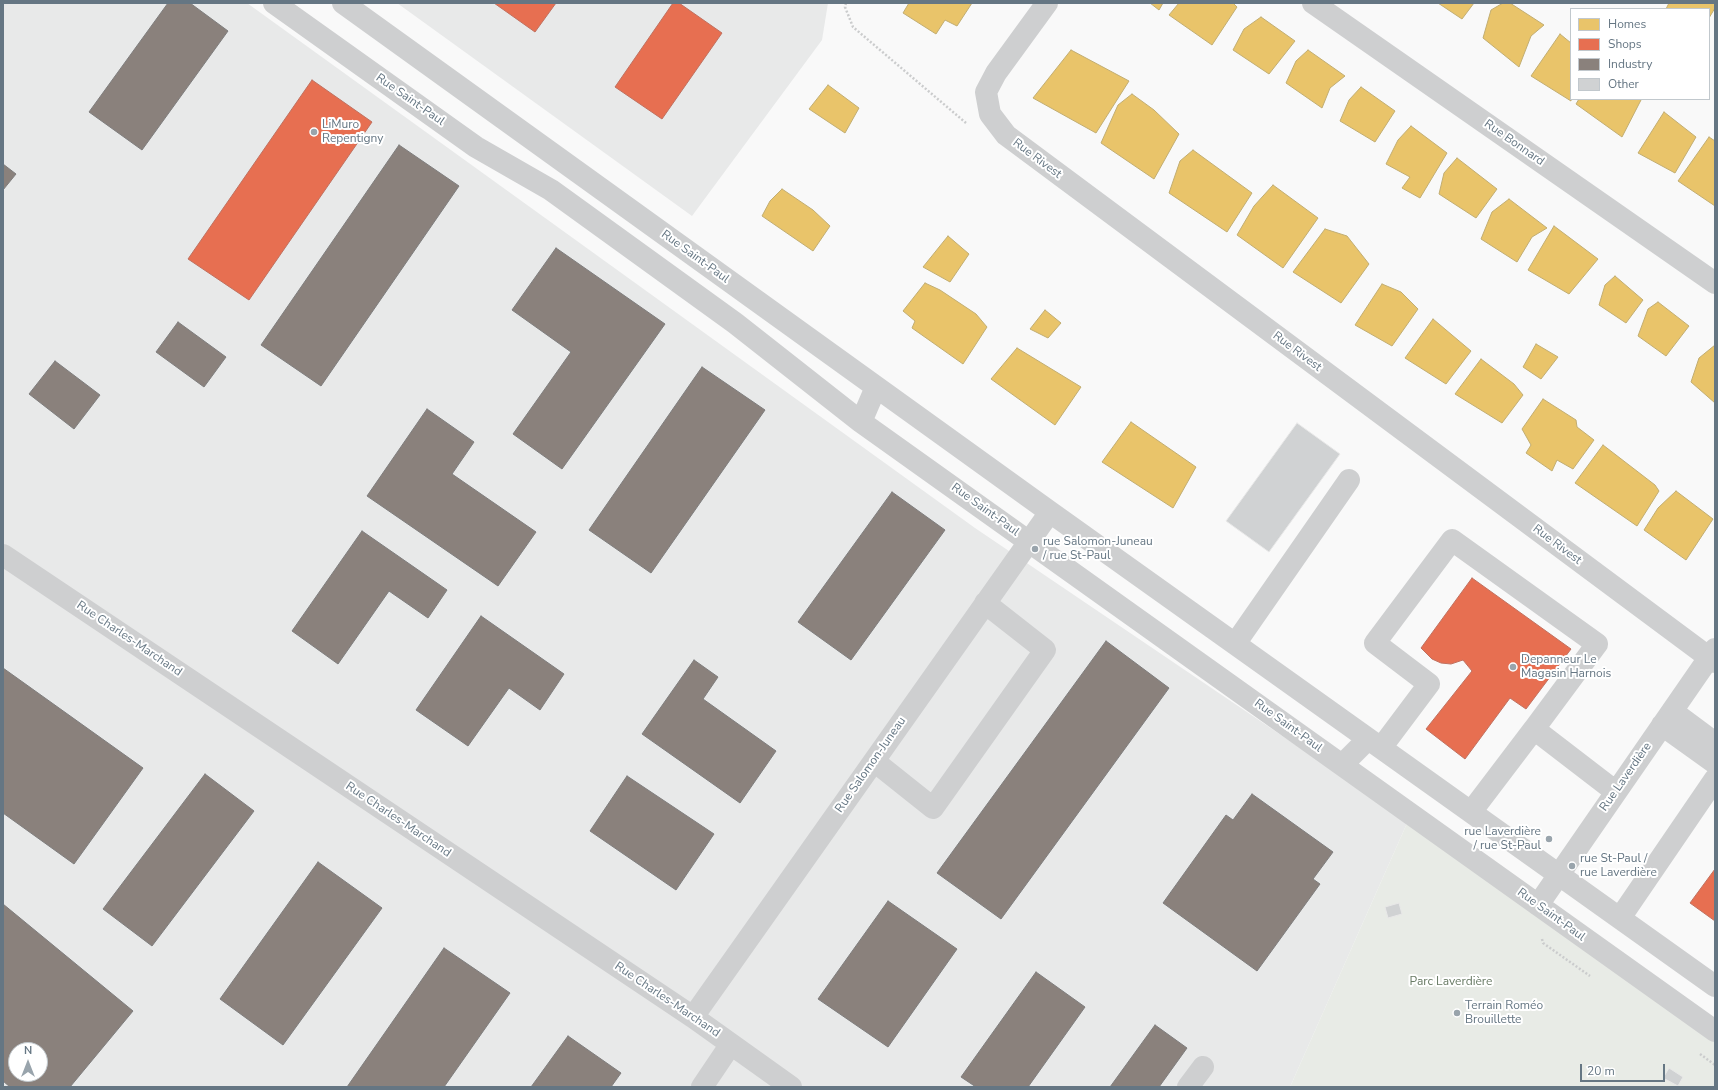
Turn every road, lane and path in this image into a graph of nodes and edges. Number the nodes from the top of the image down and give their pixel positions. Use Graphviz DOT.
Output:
graph roads {
  1 [pos="274,3"];
  2 [pos="343,3"];
  3 [pos="846,3"];
  4 [pos="1047,3"];
  5 [pos="1313,3"];
  6 [pos="1006,135"];
  7 [pos="549,151"];
  8 [pos="551,190"];
  9 [pos="1715,283"];
  10 [pos="744,292"];
  11 [pos="735,323"];
  12 [pos="876,387"];
  13 [pos="861,422"];
  14 [pos="1349,480"];
  15 [pos="1050,512"];
  16 [pos="1029,542"];
  17 [pos="3,555"];
  18 [pos="985,603"];
  19 [pos="1234,644"];
  20 [pos="1713,656"];
  21 [pos="1667,718"];
  22 [pos="1534,729"];
  23 [pos="1715,743"];
  24 [pos="1374,744"];
  25 [pos="874,761"];
  26 [pos="1715,763"];
  27 [pos="1342,765"];
  28 [pos="1715,779"];
  29 [pos="1616,792"];
  30 [pos="1715,804"];
  31 [pos="1471,812"];
  32 [pos="1558,875"];
  33 [pos="1538,905"];
  34 [pos="1625,922"];
  35 [pos="1715,986"];
  36 [pos="692,1017"];
  37 [pos="1715,1031"];
  38 [pos="731,1044"];
  39 [pos="1203,1067"];
  40 [pos="702,1087"];
  41 [pos="791,1087"];
  42 [pos="1188,1087"];
  1 -- 8 [label="street, Rue Saint-Paul"];
  2 -- 7 [label="street, Rue Saint-Paul"];
  3 -- 6 [label="path"];
  4 -- 6 [label="street, Rue Rivest"];
  5 -- 9 [label="street, Rue Bonnard"];
  6 -- 20 [label="street, Rue Rivest"];
  7 -- 8 [label="street"];
  7 -- 10 [label="street, Rue Saint-Paul"];
  8 -- 11 [label="street, Rue Saint-Paul"];
  10 -- 11 [label="street"];
  10 -- 12 [label="street, Rue Saint-Paul"];
  11 -- 13 [label="street, Rue Saint-Paul"];
  12 -- 13 [label="street"];
  12 -- 15 [label="street, Rue Saint-Paul"];
  13 -- 16 [label="street, Rue Saint-Paul"];
  14 -- 19 [label="street"];
  15 -- 16 [label="street, Rue Salomon-Juneau"];
  15 -- 19 [label="street, Rue Saint-Paul"];
  16 -- 18 [label="street, Rue Salomon-Juneau"];
  16 -- 27 [label="street, Rue Saint-Paul"];
  17 -- 36 [label="street, Rue Charles-Marchand"];
  18 -- 25 [label="street, Rue Salomon-Juneau"];
  18 -- 25 [label="street"];
  19 -- 24 [label="street, Rue Saint-Paul"];
  20 -- 21 [label="street, Rue Laverdière"];
  21 -- 23 [label="street"];
  21 -- 26 [label="street"];
  21 -- 29 [label="street, Rue Laverdière"];
  22 -- 24 [label="street"];
  22 -- 29 [label="street"];
  22 -- 31 [label="street"];
  24 -- 27 [label="street"];
  24 -- 31 [label="street, Rue Saint-Paul"];
  25 -- 36 [label="street, Rue Salomon-Juneau"];
  27 -- 33 [label="street, Rue Saint-Paul"];
  28 -- 34 [label="street"];
  29 -- 32 [label="street, Rue Laverdière"];
  30 -- 34 [label="street"];
  31 -- 32 [label="street, Rue Saint-Paul"];
  32 -- 33 [label="street, Rue Laverdière"];
  32 -- 34 [label="street, Rue Saint-Paul"];
  33 -- 37 [label="street, Rue Saint-Paul"];
  34 -- 35 [label="street, Rue Saint-Paul"];
  36 -- 38 [label="street, Rue Charles-Marchand"];
  38 -- 40 [label="street"];
  38 -- 41 [label="street, Rue Charles-Marchand"];
  39 -- 42 [label="street"];
}
